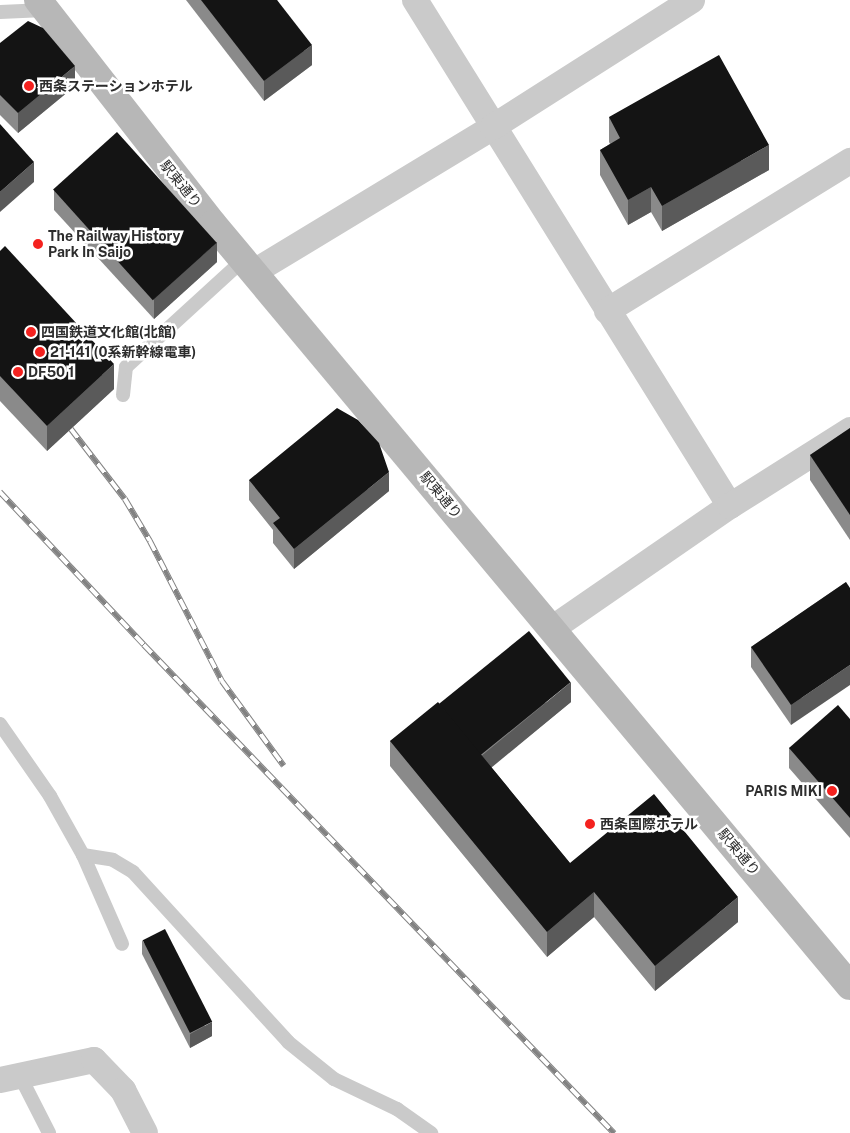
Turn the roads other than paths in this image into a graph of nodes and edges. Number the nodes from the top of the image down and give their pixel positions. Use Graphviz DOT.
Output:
graph roads {
  1 [pos="415,0"];
  2 [pos="692,0"];
  3 [pos="41,5"];
  4 [pos="0,12"];
  5 [pos="493,126"];
  6 [pos="850,161"];
  7 [pos="249,266"];
  8 [pos="607,311"];
  9 [pos="123,395"];
  10 [pos="850,430"];
  11 [pos="730,506"];
  12 [pos="553,628"];
  13 [pos="0,724"];
  14 [pos="83,854"];
  15 [pos="122,944"];
  16 [pos="850,986"];
  17 [pos="10,1078"];
  18 [pos="49,1133"];
  19 [pos="145,1133"];
  20 [pos="431,1133"];
  1 -- 5 [label="street"];
  2 -- 5 [label="street"];
  3 -- 4 [label="lane"];
  3 -- 7 [label="street, 駅東通り"];
  5 -- 7 [label="street"];
  5 -- 8 [label="street"];
  6 -- 8 [label="street"];
  7 -- 9 [label="lane"];
  7 -- 12 [label="street, 駅東通り"];
  8 -- 11 [label="street"];
  10 -- 11 [label="street"];
  11 -- 12 [label="street"];
  12 -- 16 [label="street, 駅東通り"];
  13 -- 14 [label="lane"];
  14 -- 15 [label="lane"];
  14 -- 20 [label="lane"];
  17 -- 18 [label="lane"];
  17 -- 19 [label="street"];
}
